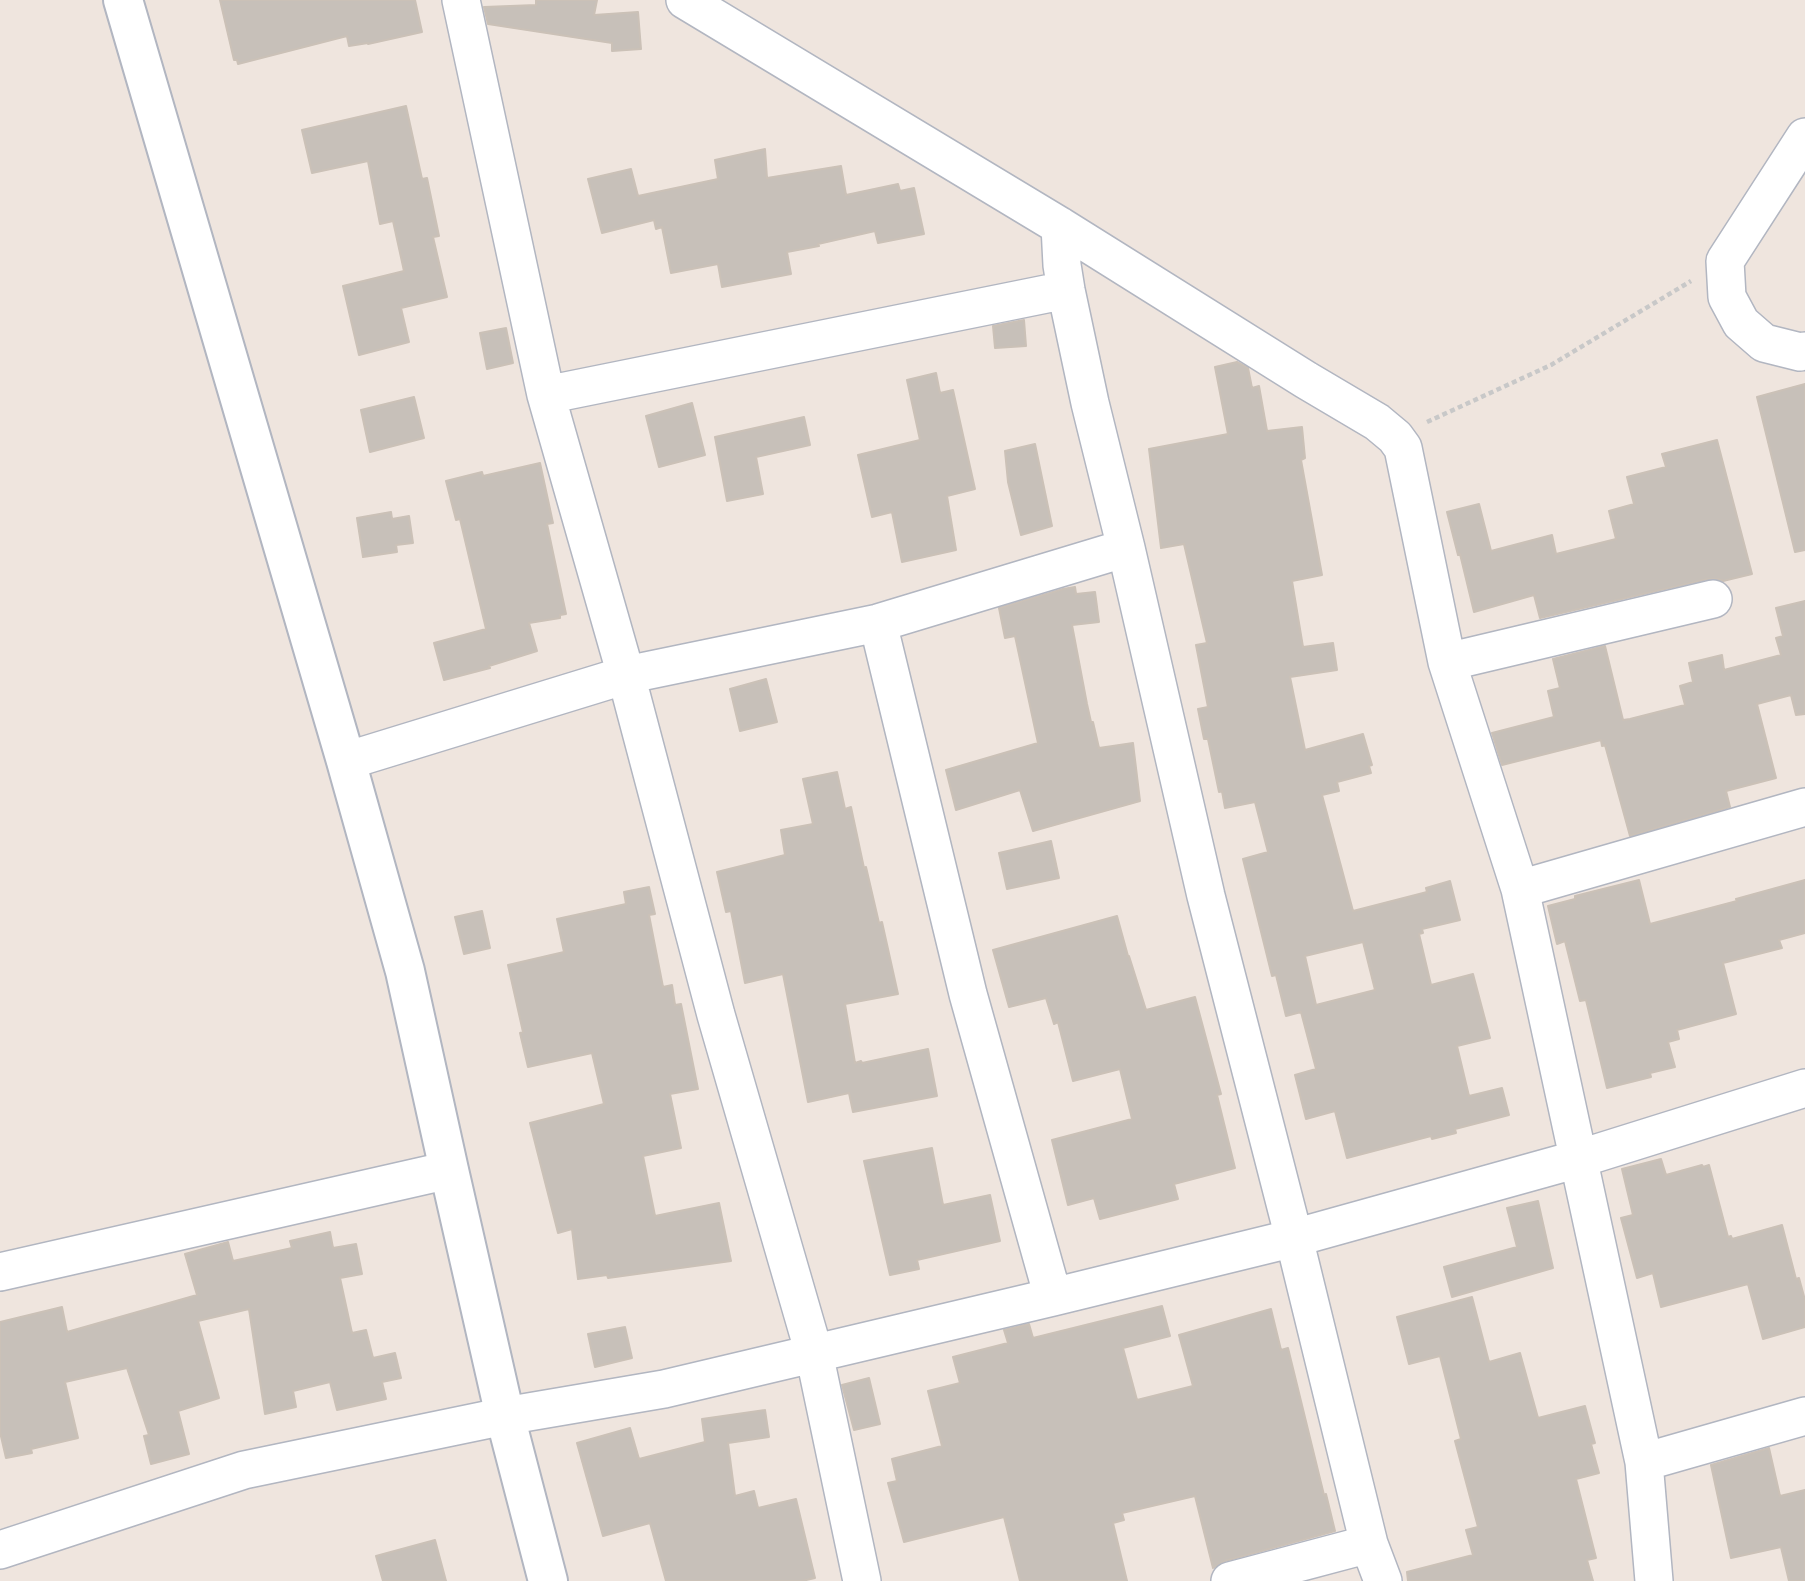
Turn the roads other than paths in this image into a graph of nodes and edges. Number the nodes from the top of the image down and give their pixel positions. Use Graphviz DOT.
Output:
graph roads {
  1 [pos="123,0"];
  2 [pos="461,0"];
  3 [pos="685,0"];
  4 [pos="1805,137"];
  5 [pos="1060,226"];
  6 [pos="1066,290"];
  7 [pos="1805,351"];
  8 [pos="546,395"];
  9 [pos="1126,548"];
  10 [pos="1713,599"];
  11 [pos="878,623"];
  12 [pos="1447,662"];
  13 [pos="626,675"];
  14 [pos="346,761"];
  15 [pos="1805,807"];
  16 [pos="1520,888"];
  17 [pos="1805,1088"];
  18 [pos="1578,1159"];
  19 [pos="449,1170"];
  20 [pos="1294,1238"];
  21 [pos="0,1272"];
  22 [pos="1053,1297"];
  23 [pos="814,1353"];
  24 [pos="505,1416"];
  25 [pos="1805,1416"];
  26 [pos="1644,1462"];
  27 [pos="1369,1544"];
  28 [pos="0,1550"];
  29 [pos="548,1581"];
  30 [pos="862,1581"];
  31 [pos="1230,1581"];
  32 [pos="1383,1581"];
  33 [pos="1654,1581"];
  1 -- 14 [label="street"];
  2 -- 8 [label="street"];
  3 -- 5 [label="street"];
  4 -- 7 [label="street"];
  5 -- 6 [label="street"];
  5 -- 12 [label="street"];
  6 -- 8 [label="street"];
  6 -- 9 [label="street"];
  8 -- 13 [label="street"];
  9 -- 11 [label="street"];
  9 -- 20 [label="street"];
  10 -- 12 [label="street"];
  11 -- 13 [label="street"];
  11 -- 22 [label="street"];
  12 -- 16 [label="street"];
  13 -- 14 [label="street"];
  13 -- 23 [label="street"];
  14 -- 19 [label="street"];
  15 -- 16 [label="street"];
  16 -- 18 [label="street"];
  17 -- 18 [label="street"];
  18 -- 20 [label="street"];
  18 -- 26 [label="street"];
  19 -- 21 [label="street"];
  19 -- 24 [label="street"];
  20 -- 22 [label="street"];
  20 -- 27 [label="street"];
  22 -- 23 [label="street"];
  23 -- 24 [label="street"];
  23 -- 30 [label="street"];
  24 -- 28 [label="street"];
  24 -- 29 [label="street"];
  25 -- 26 [label="street"];
  26 -- 33 [label="street"];
  27 -- 31 [label="street"];
  27 -- 32 [label="street"];
}
